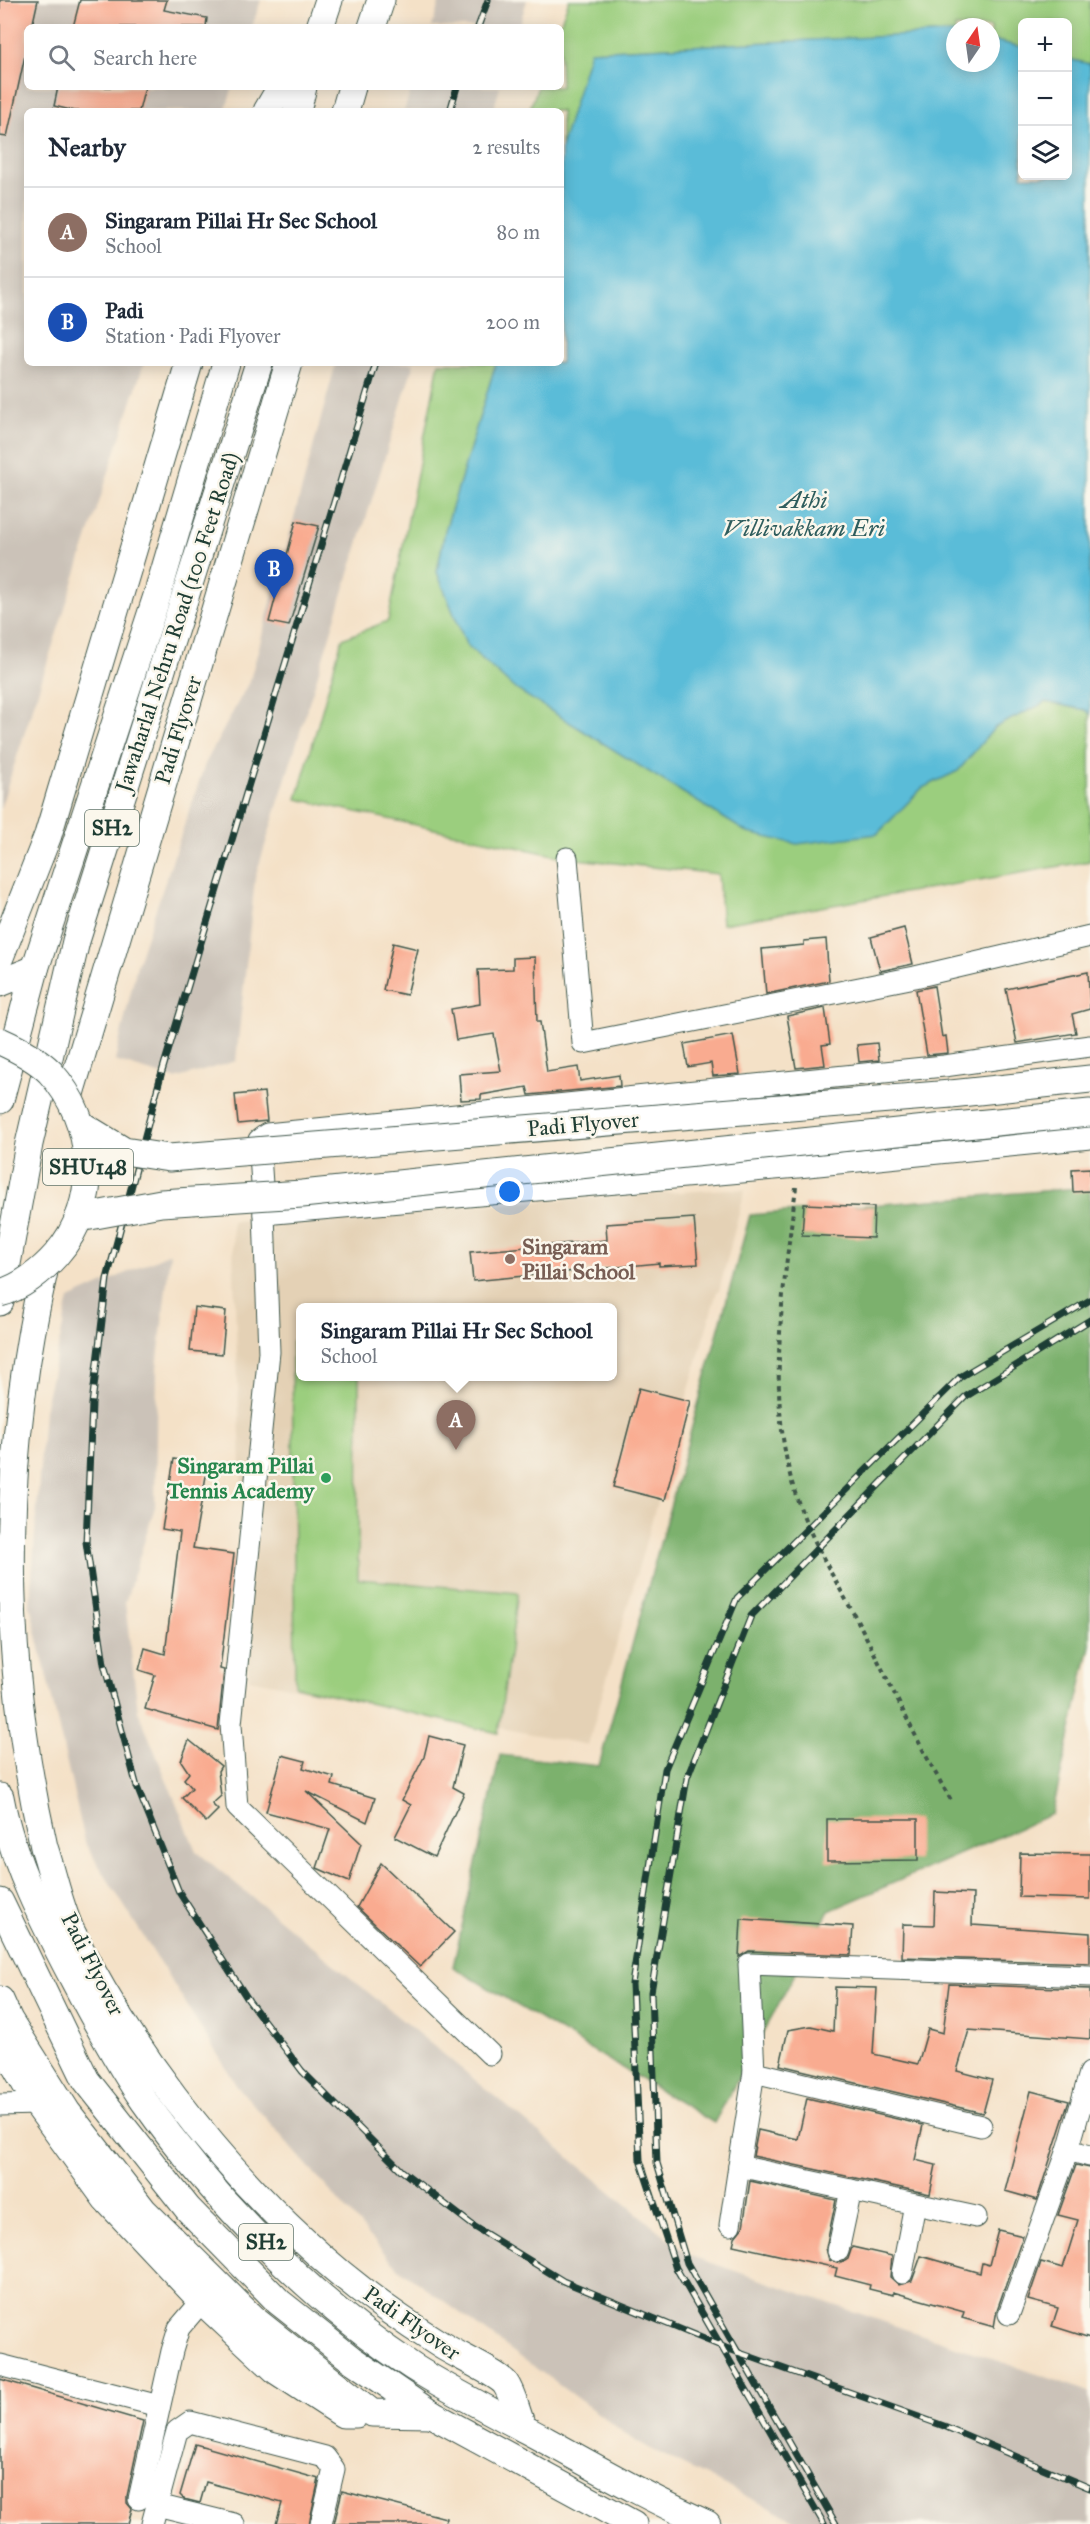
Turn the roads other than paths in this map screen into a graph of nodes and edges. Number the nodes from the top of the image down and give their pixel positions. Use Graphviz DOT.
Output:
graph roads {
  1 [pos="329,0"];
  2 [pos="381,0"];
  3 [pos="321,24"];
  4 [pos="373,24"];
  5 [pos="279,90"];
  6 [pos="302,90"];
  7 [pos="351,90"];
  8 [pos="269,108"];
  9 [pos="298,108"];
  10 [pos="346,108"];
  11 [pos="188,366"];
  12 [pos="225,366"];
  13 [pos="258,366"];
  14 [pos="288,366"];
  15 [pos="567,858"];
  16 [pos="1090,936"];
  17 [pos="0,957"];
  18 [pos="35,969"];
  19 [pos="0,983"];
  20 [pos="0,1041"];
  21 [pos="1090,1046"];
  22 [pos="1090,1079"];
  23 [pos="69,1097"];
  24 [pos="0,1100"];
  25 [pos="1090,1113"];
  26 [pos="83,1126"];
  27 [pos="1090,1138"];
  28 [pos="264,1214"];
  29 [pos="79,1218"];
  30 [pos="45,1267"];
  31 [pos="0,1293"];
  32 [pos="0,1302"];
  33 [pos="0,1797"];
  34 [pos="0,1902"];
  35 [pos="1090,1976"];
  36 [pos="0,2000"];
  37 [pos="0,2039"];
  38 [pos="490,2055"];
  39 [pos="754,2072"];
  40 [pos="1090,2073"];
  41 [pos="37,2104"];
  42 [pos="0,2105"];
  43 [pos="981,2126"];
  44 [pos="1068,2150"];
  45 [pos="1090,2156"];
  46 [pos="739,2166"];
  47 [pos="851,2190"];
  48 [pos="915,2204"];
  49 [pos="976,2217"];
  50 [pos="730,2225"];
  51 [pos="838,2251"];
  52 [pos="902,2273"];
  53 [pos="202,2301"];
  54 [pos="1009,2314"];
  55 [pos="0,2365"];
  56 [pos="159,2406"];
  57 [pos="372,2413"];
  58 [pos="431,2414"];
  59 [pos="523,2428"];
  60 [pos="149,2509"];
  61 [pos="234,2524"];
  62 [pos="321,2524"];
  63 [pos="633,2524"];
  64 [pos="707,2524"];
  1 -- 3 [label="main road"];
  2 -- 4 [label="main road"];
  5 -- 8 [label="main road"];
  6 -- 9 [label="main road"];
  7 -- 10 [label="main road"];
  11 -- 17 [label="main road"];
  12 -- 18 [label="main road, Jawaharlal Nehru Road (100 Feet Road) / SH2"];
  13 -- 32 [label="main road, Jawaharlal Nehru Road (100 Feet Road) / SH2"];
  14 -- 23 [label="main road, Padi Flyover"];
  15 -- 16 [label="street"];
  18 -- 19 [label="main road"];
  18 -- 24 [label="main road, Jawaharlal Nehru Road (100 Feet Road) / SH2"];
  20 -- 23 [label="main road, Padi Flyover / SHU148, bridge"];
  21 -- 28 [label="street"];
  22 -- 26 [label="main road, Padi Flyover, bridge"];
  23 -- 26 [label="main road, Padi Flyover / SHU148, bridge"];
  25 -- 29 [label="main road, Padi Flyover, bridge"];
  26 -- 29 [label="main road, Padi Flyover / SHU148, bridge"];
  27 -- 28 [label="street"];
  28 -- 38 [label="street"];
  29 -- 30 [label="main road, Padi Flyover / SHU148, bridge"];
  30 -- 31 [label="main road, Padi Flyover / SHU148, bridge"];
  30 -- 59 [label="main road, Padi Flyover"];
  33 -- 59 [label="main road, SH2"];
  34 -- 58 [label="main road, SH2"];
  35 -- 39 [label="street"];
  36 -- 57 [label="main road"];
  37 -- 41 [label="main road"];
  39 -- 43 [label="street"];
  39 -- 46 [label="street"];
  40 -- 44 [label="street"];
  41 -- 42 [label="street"];
  41 -- 53 [label="main road"];
  44 -- 45 [label="street"];
  44 -- 54 [label="street"];
  46 -- 47 [label="street"];
  46 -- 50 [label="street"];
  47 -- 48 [label="street"];
  47 -- 51 [label="street"];
  48 -- 49 [label="street"];
  48 -- 52 [label="street"];
  53 -- 56 [label="street"];
  53 -- 57 [label="main road"];
  55 -- 56 [label="street"];
  56 -- 60 [label="street"];
  57 -- 58 [label="main road"];
  58 -- 63 [label="main road, SH2"];
  59 -- 64 [label="main road, SH2"];
  60 -- 61 [label="street"];
  60 -- 62 [label="street"];
}
